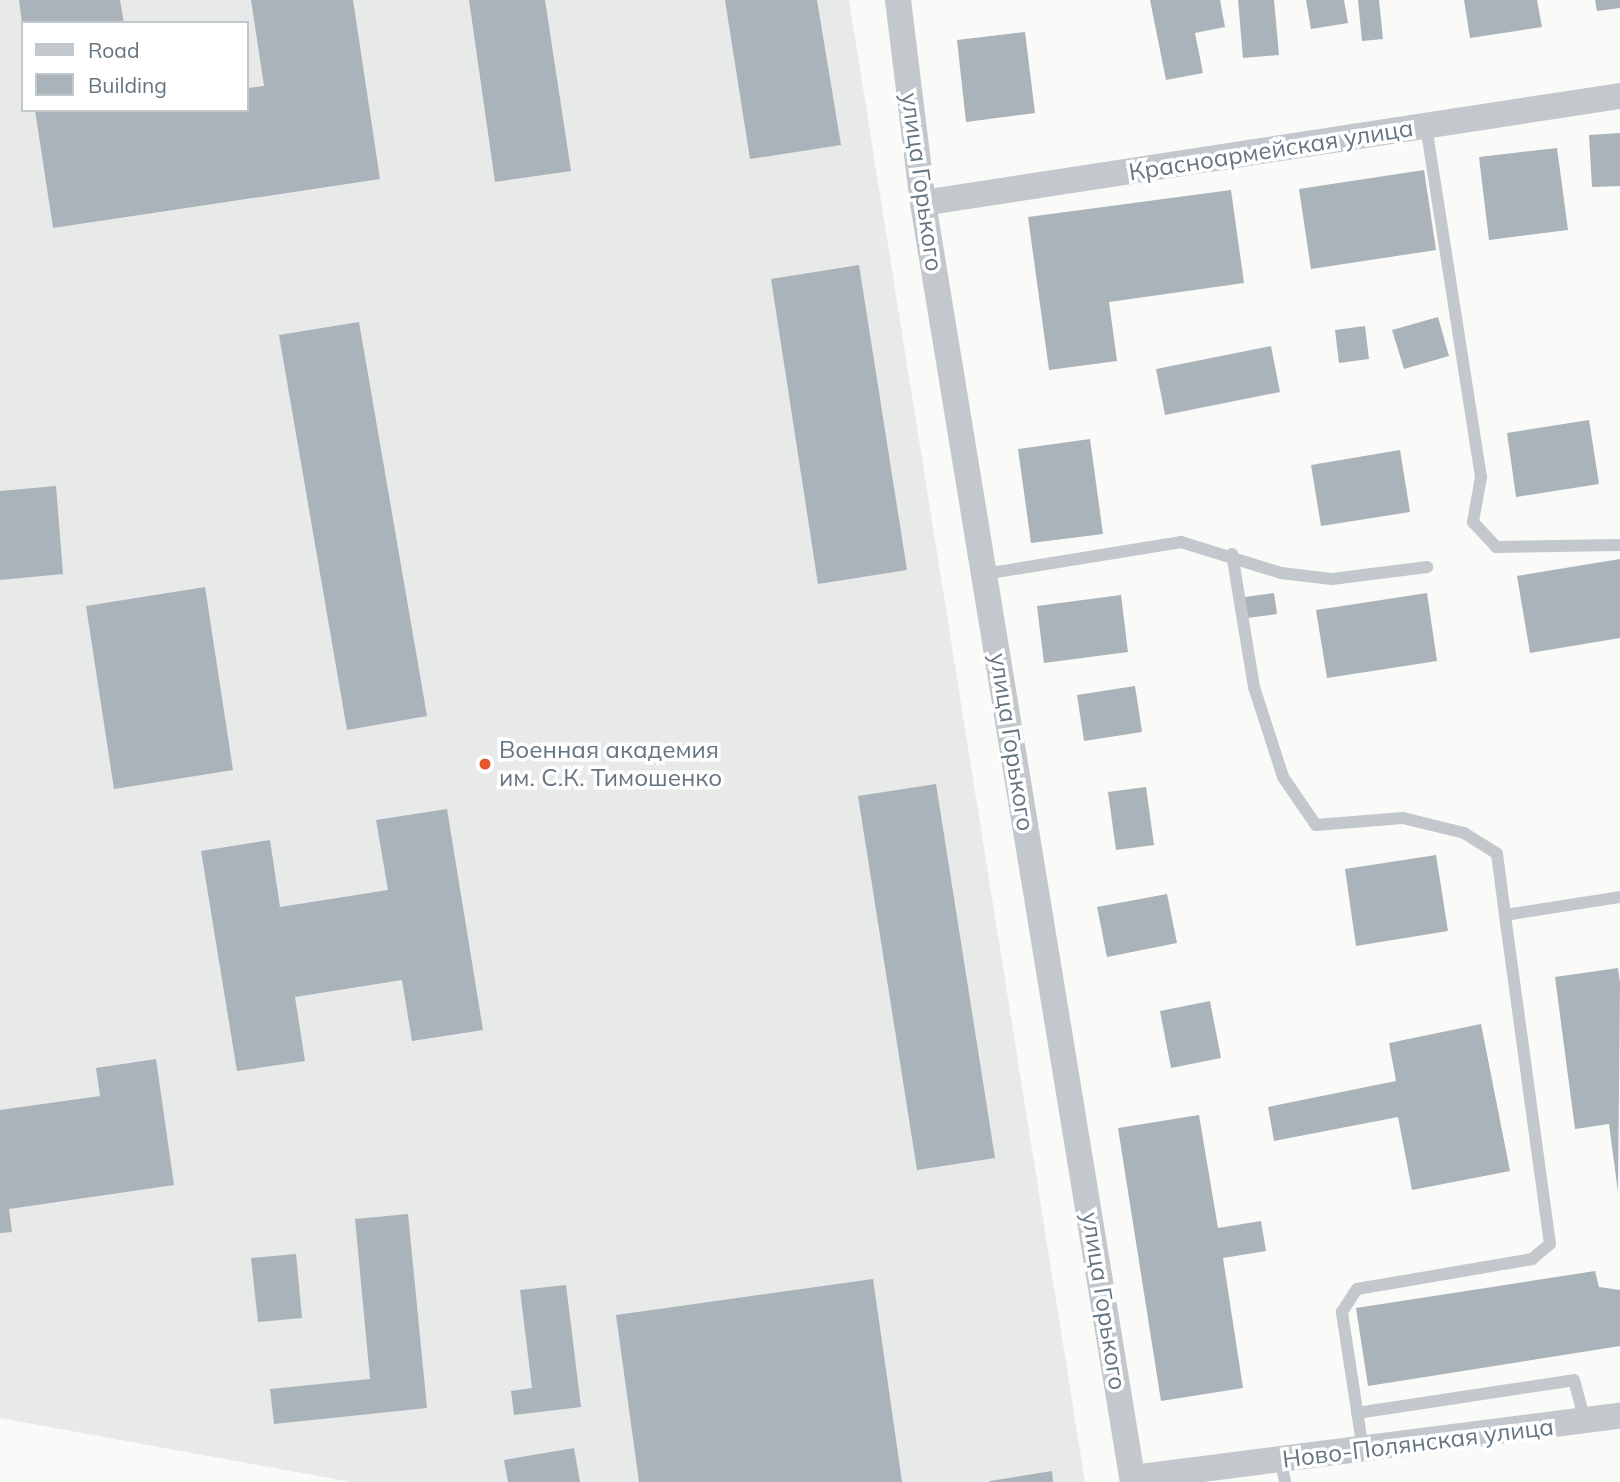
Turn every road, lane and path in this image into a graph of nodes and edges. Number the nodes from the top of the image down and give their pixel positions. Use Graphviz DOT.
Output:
graph roads {
  1 [pos="898,0"];
  2 [pos="1620,96"];
  3 [pos="1426,126"];
  4 [pos="923,203"];
  5 [pos="1620,545"];
  6 [pos="1232,554"];
  7 [pos="1427,567"];
  8 [pos="984,574"];
  9 [pos="1620,897"];
  10 [pos="1505,915"];
  11 [pos="1357,1413"];
  12 [pos="1620,1416"];
  13 [pos="1586,1421"];
  14 [pos="1363,1450"];
  15 [pos="1283,1471"];
  16 [pos="1133,1480"];
  1 -- 4 [label="street, улица Горького"];
  2 -- 3 [label="street, Красноармейская улица"];
  3 -- 4 [label="street, Красноармейская улица"];
  3 -- 5 [label="lane"];
  4 -- 8 [label="street, улица Горького"];
  6 -- 7 [label="lane"];
  6 -- 8 [label="lane"];
  6 -- 10 [label="lane"];
  8 -- 16 [label="street, улица Горького"];
  9 -- 10 [label="lane"];
  10 -- 11 [label="lane"];
  11 -- 13 [label="lane"];
  11 -- 14 [label="lane"];
  12 -- 13 [label="street, Ново-Полянская улица"];
  13 -- 14 [label="street, Ново-Полянская улица"];
  14 -- 15 [label="street, Ново-Полянская улица"];
  15 -- 16 [label="street, Ново-Полянская улица"];
}
